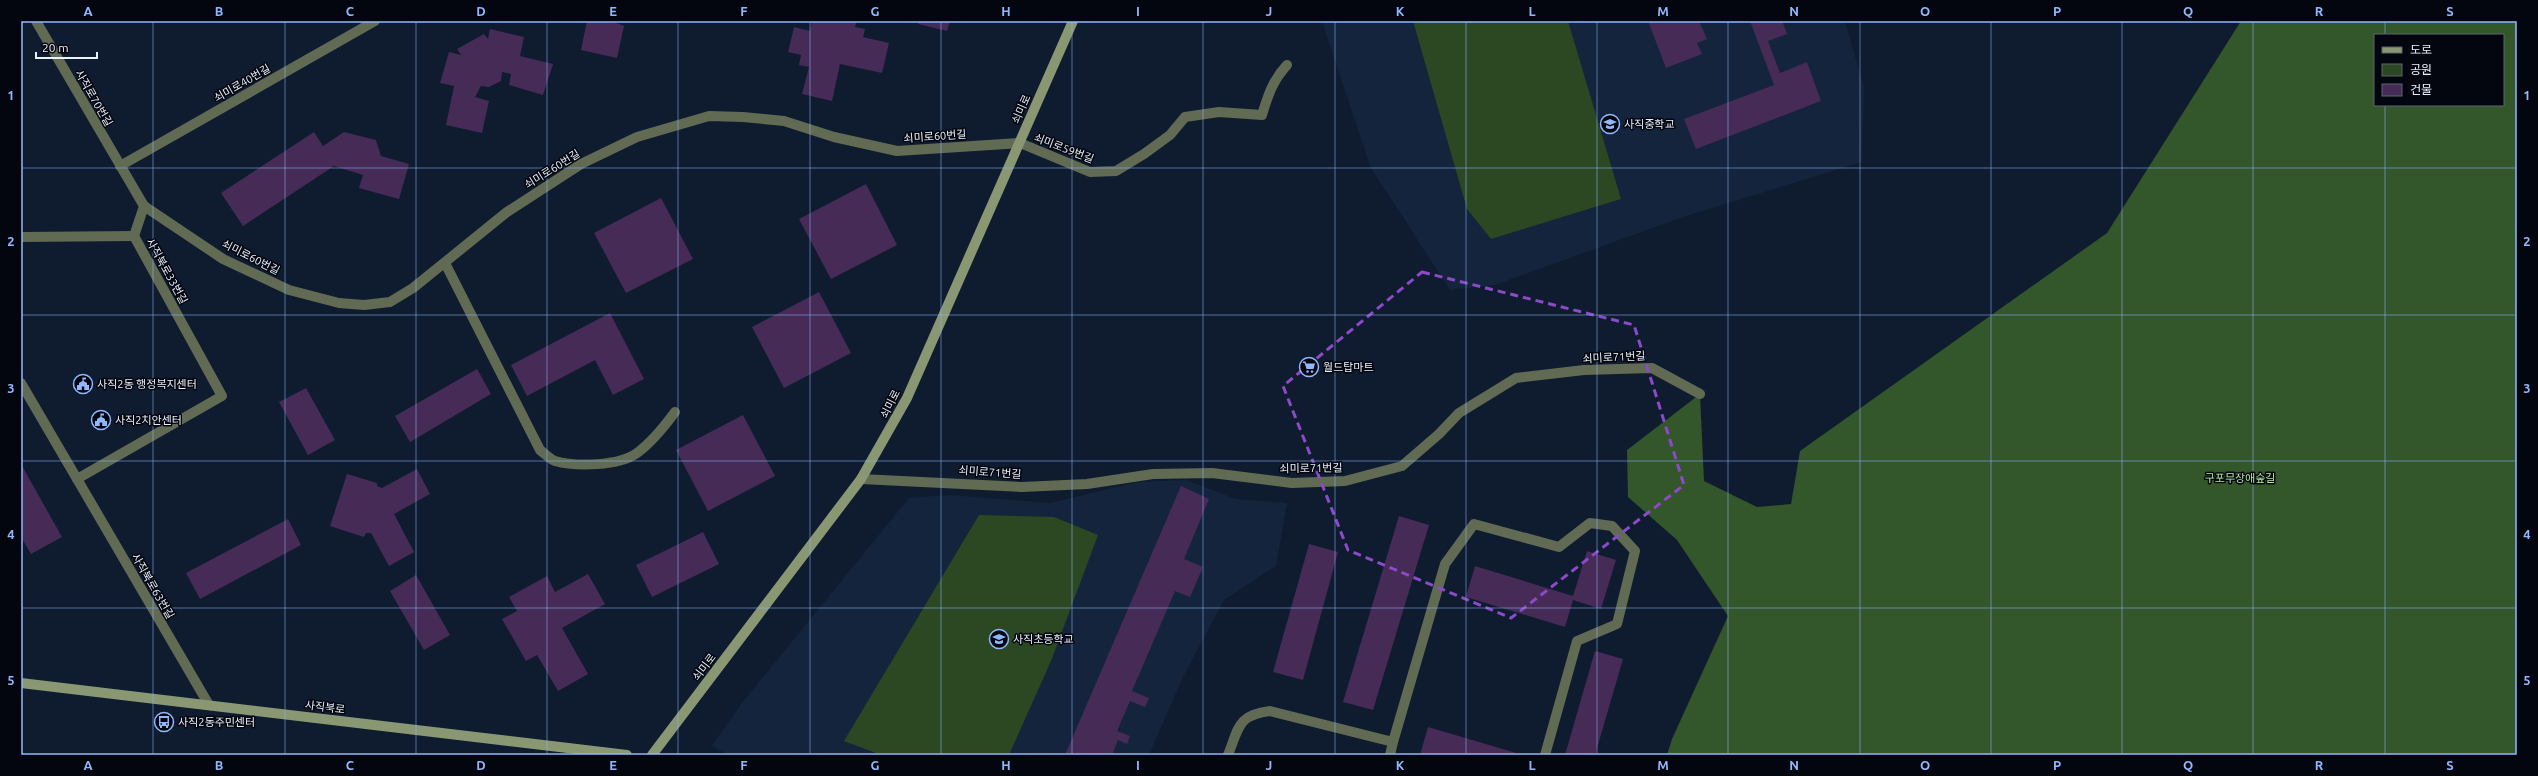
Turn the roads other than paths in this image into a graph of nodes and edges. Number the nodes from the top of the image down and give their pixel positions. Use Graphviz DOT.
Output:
graph roads {
  1 [pos="36,21"];
  2 [pos="375,21"];
  3 [pos="1073,21"];
  4 [pos="1287,65"];
  5 [pos="1020,143"];
  6 [pos="120,166"];
  7 [pos="144,206"];
  8 [pos="134,236"];
  9 [pos="21,237"];
  10 [pos="445,263"];
  11 [pos="21,383"];
  12 [pos="1700,394"];
  13 [pos="675,412"];
  14 [pos="77,479"];
  15 [pos="861,479"];
  16 [pos="21,683"];
  17 [pos="209,705"];
  18 [pos="1393,742"];
  19 [pos="627,755"];
  20 [pos="652,755"];
  21 [pos="1228,755"];
  22 [pos="1390,755"];
  23 [pos="1545,755"];
  1 -- 6 [label="street, 사직로70번길"];
  2 -- 6 [label="street, 쇠미로40번길"];
  3 -- 5 [label="main road, 쇠미로"];
  4 -- 5 [label="street, 쇠미로59번길"];
  5 -- 10 [label="street, 쇠미로60번길"];
  5 -- 15 [label="main road, 쇠미로"];
  6 -- 7 [label="street, 사직로70번길"];
  7 -- 8 [label="street"];
  7 -- 10 [label="street, 쇠미로60번길"];
  8 -- 9 [label="street, 사직북로33번길"];
  8 -- 14 [label="street, 사직북로33번길"];
  10 -- 13 [label="street"];
  11 -- 14 [label="street, 사직북로63번길"];
  12 -- 15 [label="street, 쇠미로71번길"];
  14 -- 17 [label="street, 사직북로63번길"];
  15 -- 20 [label="main road, 쇠미로"];
  16 -- 17 [label="main road, 사직북로"];
  17 -- 19 [label="main road, 사직북로"];
  18 -- 21 [label="street"];
  18 -- 22 [label="street"];
  18 -- 23 [label="street"];
}
